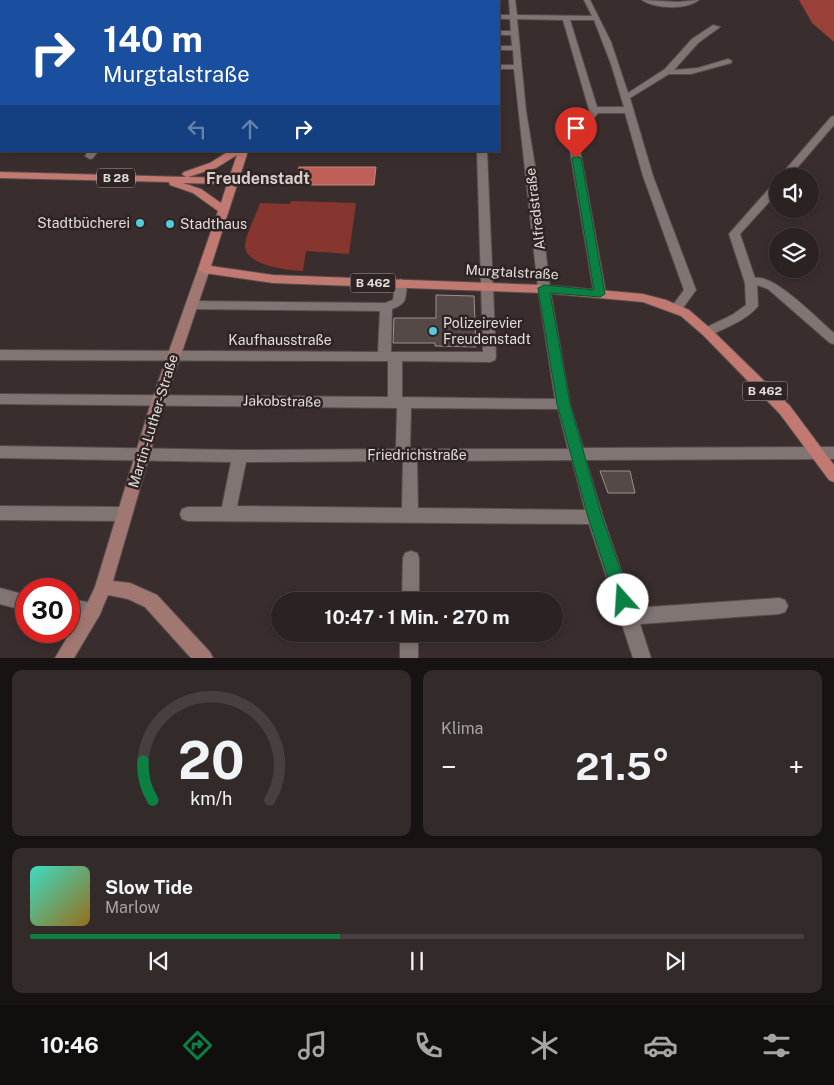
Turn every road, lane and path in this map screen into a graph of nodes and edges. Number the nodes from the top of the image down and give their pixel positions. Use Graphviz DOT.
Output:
graph roads {
  1 [pos="512,0"];
  2 [pos="587,0"];
  3 [pos="646,0"];
  4 [pos="696,0"];
  5 [pos="500,17"];
  6 [pos="514,17"];
  7 [pos="566,17"];
  8 [pos="597,18"];
  9 [pos="716,27"];
  10 [pos="500,33"];
  11 [pos="516,33"];
  12 [pos="500,48"];
  13 [pos="518,48"];
  14 [pos="728,61"];
  15 [pos="500,67"];
  16 [pos="519,67"];
  17 [pos="668,71"];
  18 [pos="624,96"];
  19 [pos="594,110"];
  20 [pos="628,110"];
  21 [pos="834,119"];
  22 [pos="235,152"];
  23 [pos="243,152"];
  24 [pos="482,152"];
  25 [pos="792,168"];
  26 [pos="0,175"];
  27 [pos="162,180"];
  28 [pos="234,181"];
  29 [pos="769,194"];
  30 [pos="224,210"];
  31 [pos="204,270"];
  32 [pos="401,283"];
  33 [pos="751,283"];
  34 [pos="487,287"];
  35 [pos="544,288"];
  36 [pos="600,294"];
  37 [pos="192,305"];
  38 [pos="386,307"];
  39 [pos="676,309"];
  40 [pos="706,332"];
  41 [pos="834,340"];
  42 [pos="174,354"];
  43 [pos="0,355"];
  44 [pos="389,356"];
  45 [pos="0,399"];
  46 [pos="160,399"];
  47 [pos="399,402"];
  48 [pos="563,404"];
  49 [pos="0,452"];
  50 [pos="834,453"];
  51 [pos="142,454"];
  52 [pos="818,454"];
  53 [pos="407,455"];
  54 [pos="577,455"];
  55 [pos="240,456"];
  56 [pos="834,476"];
  57 [pos="0,513"];
  58 [pos="124,514"];
  59 [pos="188,514"];
  60 [pos="228,514"];
  61 [pos="410,516"];
  62 [pos="595,517"];
  63 [pos="411,558"];
  64 [pos="103,587"];
  65 [pos="410,592"];
  66 [pos="0,596"];
  67 [pos="15,600"];
  68 [pos="779,606"];
  69 [pos="80,608"];
  70 [pos="93,610"];
  71 [pos="629,617"];
  72 [pos="409,642"];
  73 [pos="64,658"];
  74 [pos="204,658"];
  75 [pos="409,658"];
  76 [pos="642,658"];
  1 -- 6 [label="street, Alfredstraße"];
  2 -- 8 [label="street"];
  3 -- 4 [label="street"];
  5 -- 6 [label="street"];
  6 -- 7 [label="street"];
  6 -- 11 [label="street, Alfredstraße"];
  7 -- 8 [label="street"];
  7 -- 19 [label="street"];
  8 -- 18 [label="street"];
  9 -- 17 [label="street"];
  10 -- 11 [label="street"];
  11 -- 13 [label="street, Alfredstraße"];
  12 -- 13 [label="street"];
  13 -- 16 [label="street, Alfredstraße"];
  14 -- 17 [label="street"];
  15 -- 16 [label="street"];
  16 -- 35 [label="street, Alfredstraße"];
  17 -- 18 [label="street"];
  18 -- 20 [label="street"];
  19 -- 20 [label="street"];
  19 -- 36 [label="street"];
  20 -- 39 [label="street"];
  21 -- 25 [label="street"];
  22 -- 27 [label="main road, B 28"];
  23 -- 28 [label="main road, Martin-Luther-Straße"];
  24 -- 34 [label="street"];
  26 -- 27 [label="main road, B 28"];
  27 -- 28 [label="main road, B 28"];
  27 -- 30 [label="main road, B 28"];
  28 -- 30 [label="main road, Martin-Luther-Straße"];
  29 -- 33 [label="street"];
  30 -- 31 [label="main road, Martin-Luther-Straße"];
  31 -- 32 [label="main road, Murgtalstraße / B 462"];
  31 -- 37 [label="main road, Martin-Luther-Straße"];
  32 -- 34 [label="main road, Murgtalstraße / B 462"];
  32 -- 38 [label="street"];
  33 -- 40 [label="street"];
  33 -- 41 [label="street"];
  34 -- 35 [label="main road, Murgtalstraße / B 462"];
  34 -- 44 [label="street, Kaufhausstraße"];
  35 -- 36 [label="main road, Murgtalstraße / B 462"];
  35 -- 48 [label="street, Alfredstraße"];
  36 -- 39 [label="main road, Murgtalstraße / B 462"];
  37 -- 38 [label="street"];
  37 -- 42 [label="main road, Martin-Luther-Straße"];
  38 -- 44 [label="street"];
  39 -- 40 [label="main road, Murgtalstraße / B 462"];
  40 -- 52 [label="main road, Murgtalstraße / B 462"];
  42 -- 43 [label="street, Kaufhausstraße"];
  42 -- 44 [label="street, Kaufhausstraße"];
  42 -- 46 [label="main road, Martin-Luther-Straße"];
  44 -- 47 [label="street"];
  45 -- 46 [label="street, Jakobstraße"];
  46 -- 47 [label="street, Jakobstraße"];
  46 -- 51 [label="main road, Martin-Luther-Straße"];
  47 -- 48 [label="street, Jakobstraße"];
  47 -- 53 [label="street"];
  48 -- 54 [label="street, Alfredstraße"];
  49 -- 51 [label="street, Friedrichstraße"];
  50 -- 52 [label="street, Friedrichstraße"];
  51 -- 55 [label="street, Friedrichstraße"];
  51 -- 58 [label="main road, Martin-Luther-Straße"];
  52 -- 54 [label="street, Friedrichstraße"];
  52 -- 56 [label="main road, Murgtalstraße / B 462"];
  53 -- 54 [label="street, Friedrichstraße"];
  53 -- 55 [label="street, Friedrichstraße"];
  53 -- 61 [label="street"];
  54 -- 62 [label="street, Alfredstraße"];
  55 -- 60 [label="street"];
  57 -- 58 [label="street"];
  58 -- 64 [label="main road, Martin-Luther-Straße"];
  59 -- 60 [label="street"];
  60 -- 61 [label="street"];
  61 -- 62 [label="street"];
  62 -- 71 [label="street, Alfredstraße"];
  63 -- 65 [label="street"];
  64 -- 70 [label="main road, Martin-Luther-Straße"];
  64 -- 74 [label="main road"];
  66 -- 67 [label="street"];
  68 -- 71 [label="street"];
  69 -- 70 [label="street"];
  70 -- 73 [label="main road, Martin-Luther-Straße"];
  71 -- 76 [label="street, Alfredstraße"];
  72 -- 75 [label="street"];
}
